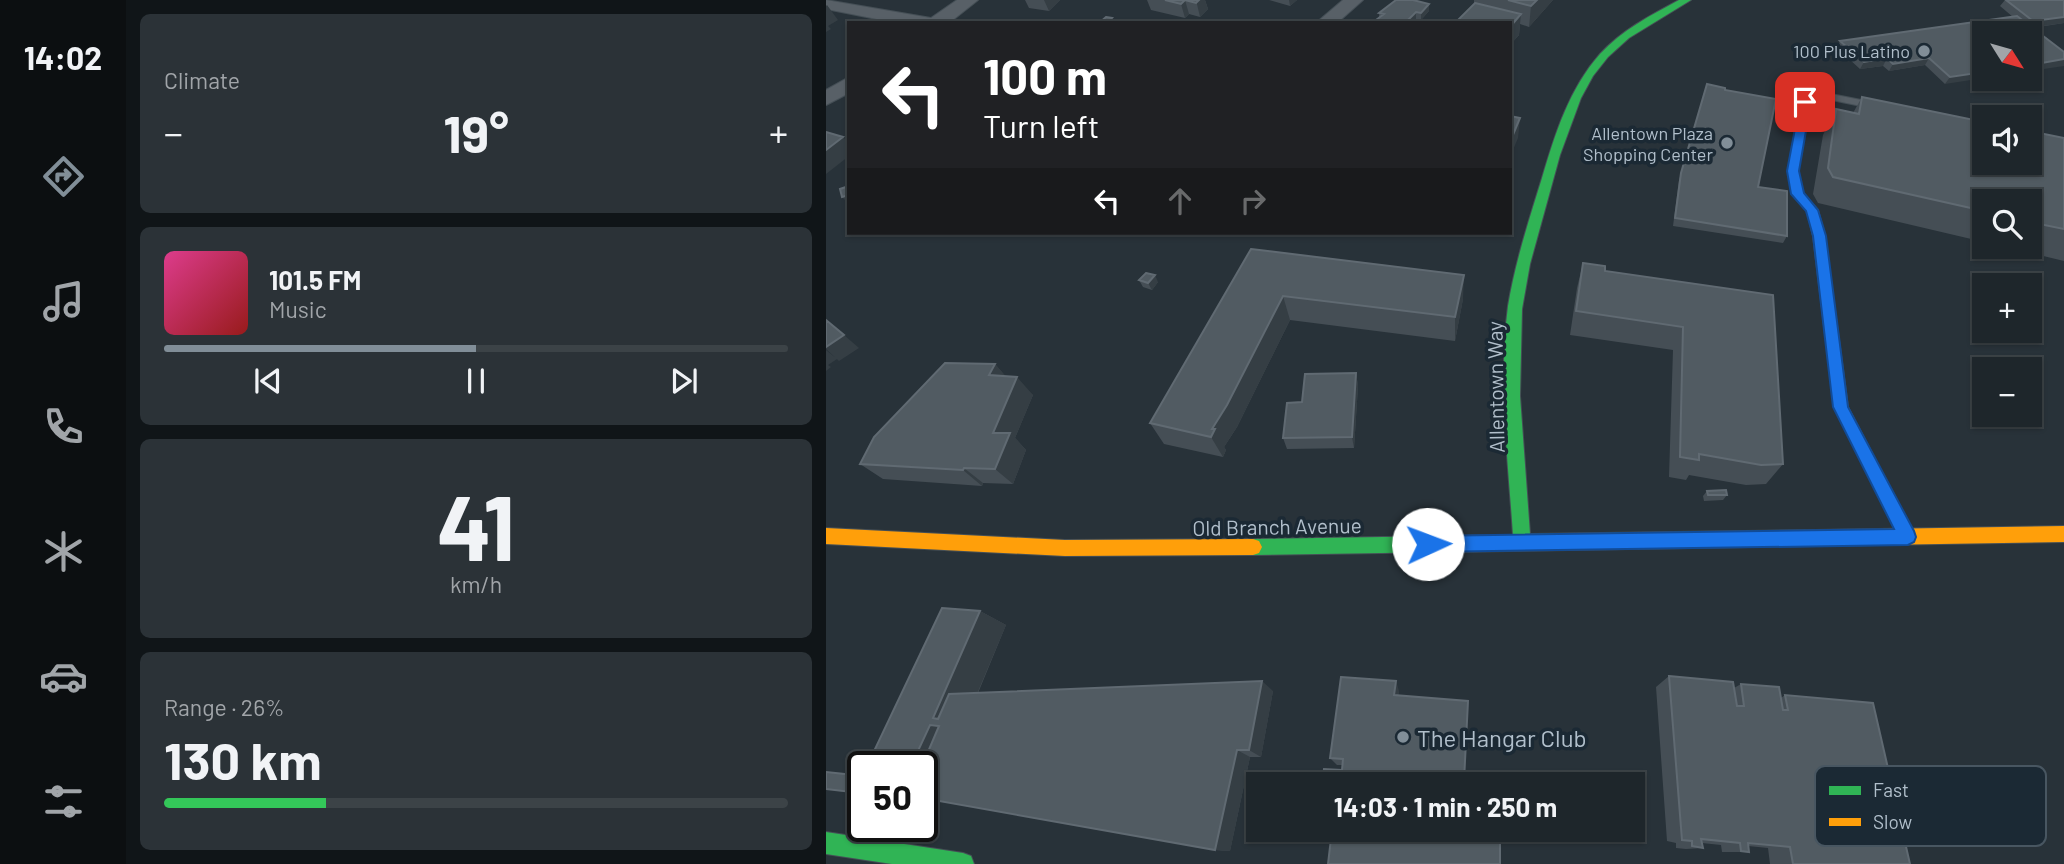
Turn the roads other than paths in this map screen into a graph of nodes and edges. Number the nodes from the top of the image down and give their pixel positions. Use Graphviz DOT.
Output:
graph roads {
  1 [pos="969,0"];
  2 [pos="1354,0"];
  3 [pos="1686,0"];
  4 [pos="826,4"];
  5 [pos="917,21"];
  6 [pos="939,21"];
  7 [pos="1328,21"];
  8 [pos="847,84"];
  9 [pos="826,99"];
  10 [pos="1886,108"];
  11 [pos="2064,534"];
  12 [pos="826,536"];
  13 [pos="1908,537"];
  14 [pos="1522,542"];
  15 [pos="826,843"];
  16 [pos="962,864"];
  1 -- 6 [label="street"];
  2 -- 7 [label="street"];
  3 -- 14 [label="main road, Allentown Way"];
  4 -- 5 [label="street"];
  8 -- 9 [label="street"];
  10 -- 13 [label="lane"];
  11 -- 13 [label="main road, Old Branch Avenue"];
  12 -- 14 [label="main road, Old Branch Avenue"];
  13 -- 14 [label="main road, Old Branch Avenue"];
  15 -- 16 [label="main road"];
}
